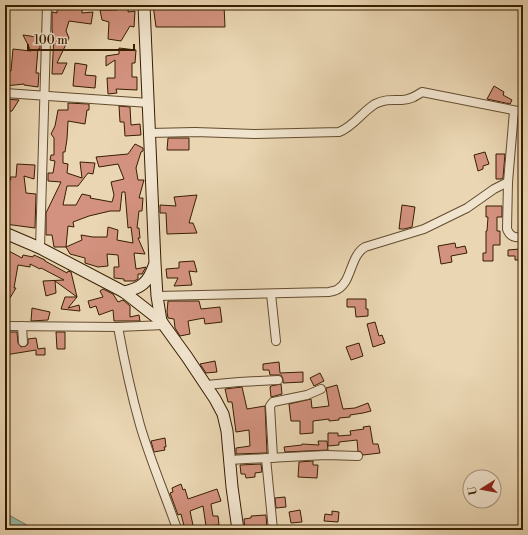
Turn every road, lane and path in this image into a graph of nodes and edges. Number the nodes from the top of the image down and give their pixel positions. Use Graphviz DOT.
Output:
graph roads {
  1 [pos="47,5"];
  2 [pos="144,5"];
  3 [pos="5,92"];
  4 [pos="44,96"];
  5 [pos="149,103"];
  6 [pos="514,111"];
  7 [pos="523,112"];
  8 [pos="149,133"];
  9 [pos="508,182"];
  10 [pos="5,233"];
  11 [pos="523,237"];
  12 [pos="40,248"];
  13 [pos="155,263"];
  14 [pos="124,292"];
  15 [pos="271,294"];
  16 [pos="157,296"];
  17 [pos="163,323"];
  18 [pos="5,326"];
  19 [pos="22,326"];
  20 [pos="118,327"];
  21 [pos="276,341"];
  22 [pos="23,342"];
  23 [pos="278,380"];
  24 [pos="206,385"];
  25 [pos="321,390"];
  26 [pos="358,456"];
  27 [pos="269,458"];
  28 [pos="229,460"];
  29 [pos="179,530"];
  30 [pos="238,530"];
  31 [pos="273,530"];
  1 -- 4 [label="street"];
  2 -- 5 [label="main road"];
  3 -- 4 [label="street"];
  4 -- 5 [label="street"];
  4 -- 12 [label="street"];
  5 -- 8 [label="main road"];
  6 -- 7 [label="street"];
  6 -- 8 [label="street"];
  6 -- 9 [label="street"];
  8 -- 13 [label="main road"];
  9 -- 11 [label="street"];
  9 -- 15 [label="street"];
  10 -- 12 [label="main road"];
  12 -- 14 [label="main road"];
  13 -- 14 [label="main road"];
  13 -- 16 [label="main road"];
  14 -- 17 [label="main road"];
  15 -- 16 [label="street"];
  15 -- 21 [label="street"];
  16 -- 17 [label="main road"];
  17 -- 20 [label="street"];
  17 -- 24 [label="main road"];
  18 -- 19 [label="street"];
  19 -- 20 [label="street"];
  19 -- 22 [label="street"];
  20 -- 29 [label="street"];
  23 -- 24 [label="street"];
  24 -- 28 [label="main road"];
  25 -- 27 [label="street"];
  26 -- 27 [label="street"];
  27 -- 28 [label="street"];
  27 -- 31 [label="street"];
  28 -- 30 [label="main road"];
}
